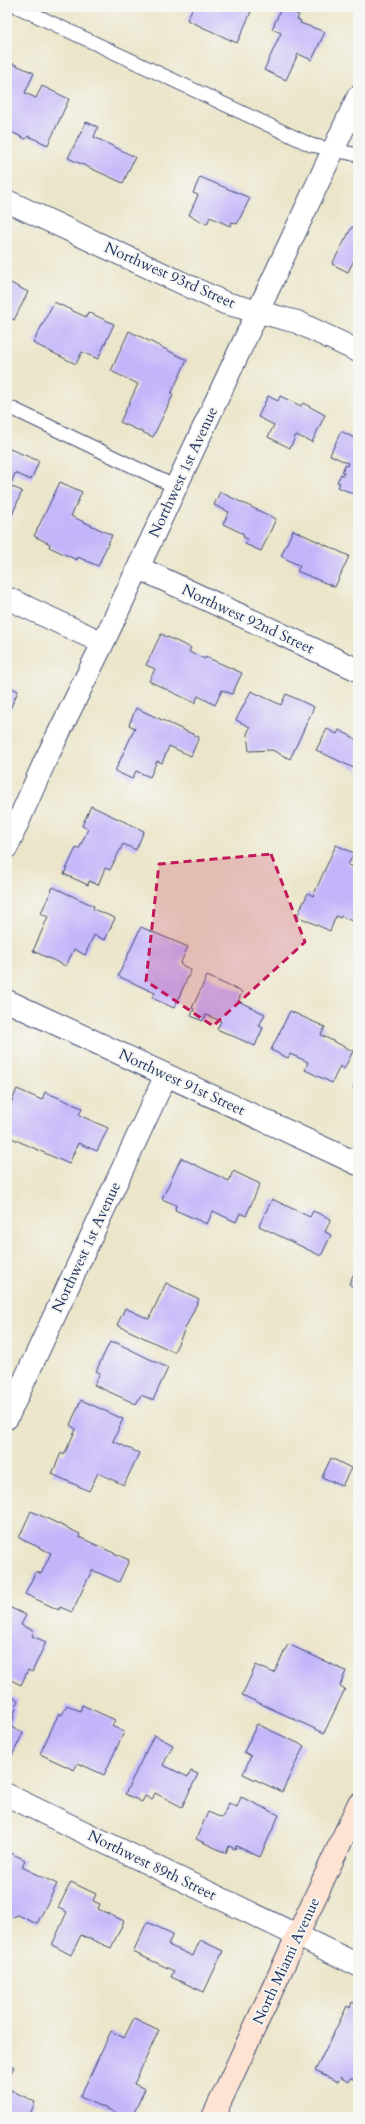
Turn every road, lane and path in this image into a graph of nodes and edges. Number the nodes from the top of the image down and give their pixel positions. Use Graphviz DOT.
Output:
graph roads {
  1 [pos="18,7"];
  2 [pos="358,97"];
  3 [pos="333,150"];
  4 [pos="358,155"];
  5 [pos="7,201"];
  6 [pos="258,311"];
  7 [pos="358,351"];
  8 [pos="7,406"];
  9 [pos="176,486"];
  10 [pos="139,568"];
  11 [pos="7,598"];
  12 [pos="103,643"];
  13 [pos="358,670"];
  14 [pos="7,847"];
  15 [pos="7,1001"];
  16 [pos="166,1075"];
  17 [pos="358,1164"];
  18 [pos="9,1408"];
  19 [pos="7,1795"];
  20 [pos="358,1805"];
  21 [pos="298,1935"];
  22 [pos="358,1964"];
  23 [pos="213,2117"];
  1 -- 3 [label="lane"];
  2 -- 3 [label="street, Northwest 1st Avenue"];
  3 -- 4 [label="lane"];
  3 -- 6 [label="street, Northwest 1st Avenue"];
  5 -- 6 [label="street, Northwest 93rd Street"];
  6 -- 7 [label="street, Northwest 93rd Street"];
  6 -- 9 [label="street, Northwest 1st Avenue"];
  8 -- 9 [label="lane"];
  9 -- 10 [label="street, Northwest 1st Avenue"];
  10 -- 12 [label="street, Northwest 1st Avenue"];
  10 -- 13 [label="street, Northwest 92nd Street"];
  11 -- 12 [label="street"];
  12 -- 14 [label="street, Northwest 1st Avenue"];
  15 -- 16 [label="street, Northwest 91st Street"];
  16 -- 17 [label="street, Northwest 91st Street"];
  16 -- 18 [label="street, Northwest 1st Avenue"];
  19 -- 21 [label="street, Northwest 89th Street"];
  20 -- 21 [label="main road, North Miami Avenue"];
  21 -- 22 [label="street, Northwest 89th Street"];
  21 -- 23 [label="main road, North Miami Avenue"];
}
